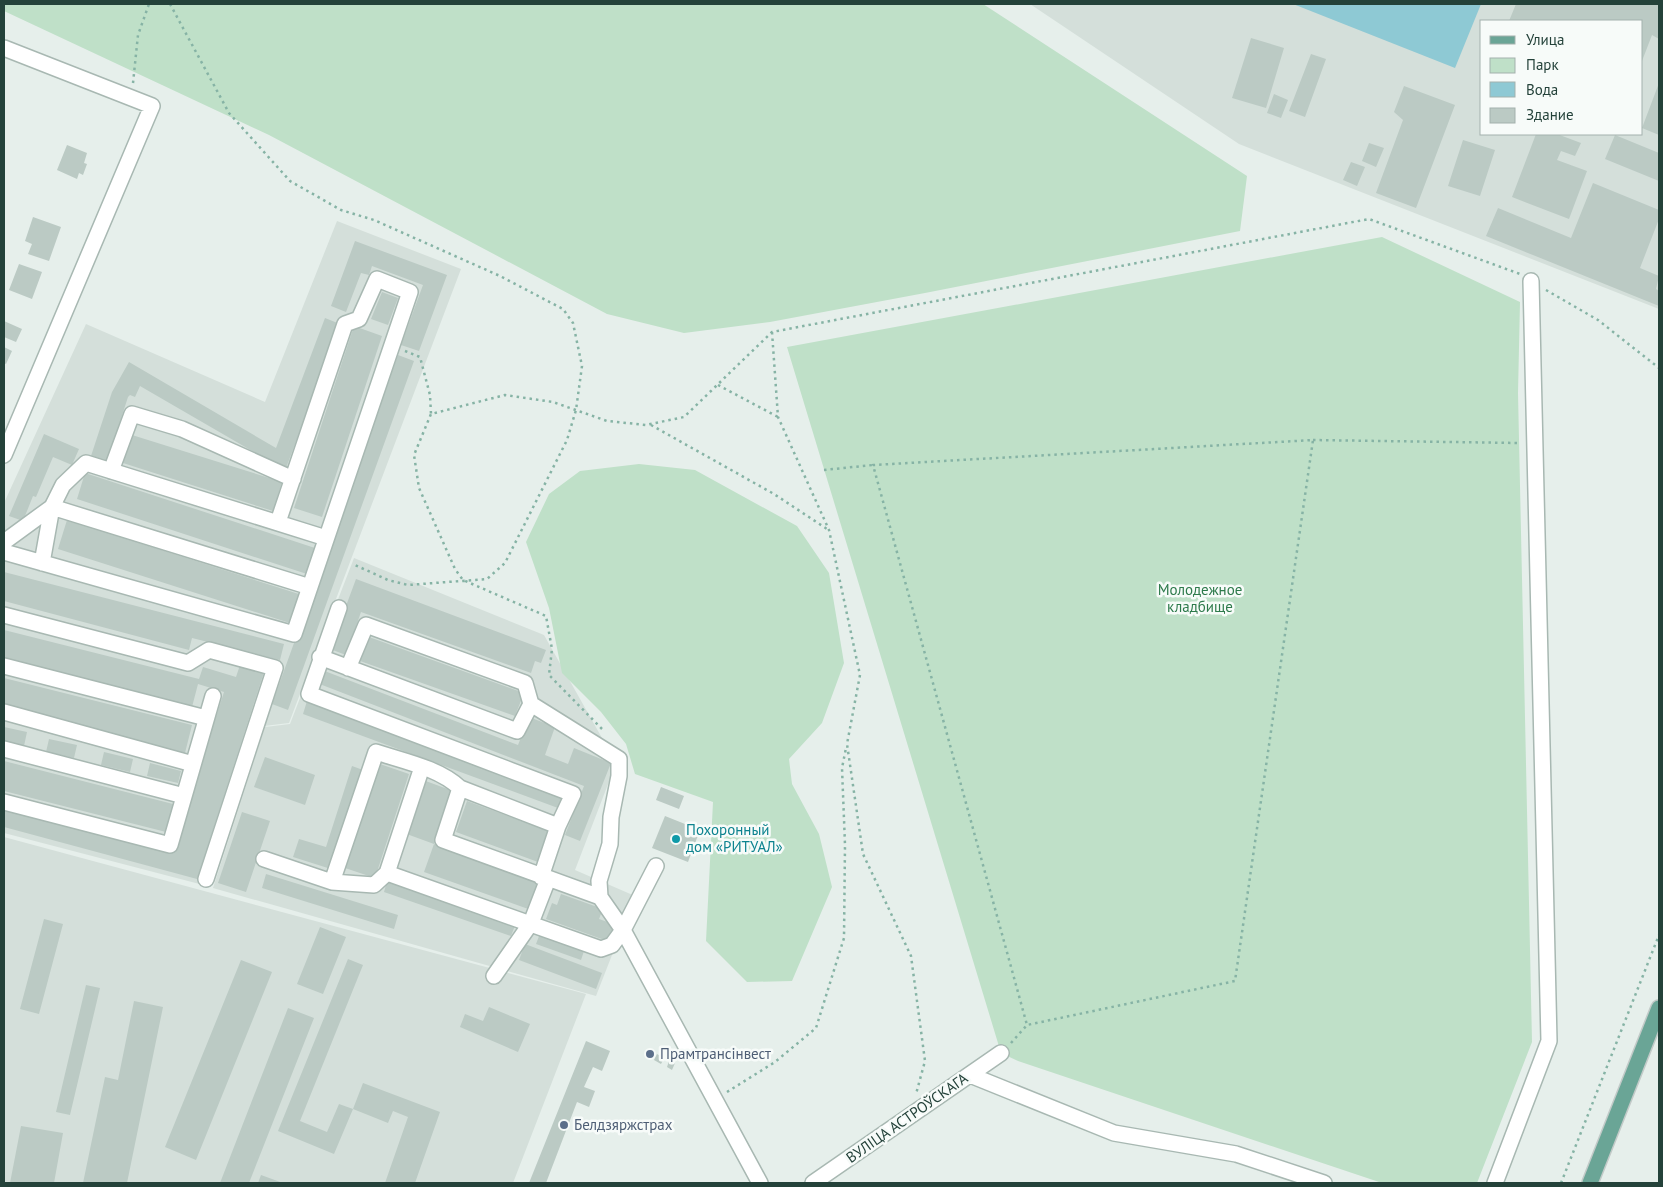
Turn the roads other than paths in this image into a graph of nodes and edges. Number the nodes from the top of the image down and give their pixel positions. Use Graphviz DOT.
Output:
graph roads {
  1 [pos="4,48"];
  2 [pos="1531,281"];
  3 [pos="5,450"];
  4 [pos="111,471"];
  5 [pos="293,479"];
  6 [pos="52,507"];
  7 [pos="278,522"];
  8 [pos="326,538"];
  9 [pos="4,542"];
  10 [pos="4,552"];
  11 [pos="42,563"];
  12 [pos="310,587"];
  13 [pos="339,608"];
  14 [pos="4,615"];
  15 [pos="320,657"];
  16 [pos="4,666"];
  17 [pos="348,668"];
  18 [pos="213,696"];
  19 [pos="531,704"];
  20 [pos="4,712"];
  21 [pos="206,718"];
  22 [pos="4,748"];
  23 [pos="193,764"];
  24 [pos="422,767"];
  25 [pos="460,788"];
  26 [pos="184,796"];
  27 [pos="4,802"];
  28 [pos="558,826"];
  29 [pos="264,859"];
  30 [pos="656,866"];
  31 [pos="387,873"];
  32 [pos="544,878"];
  33 [pos="206,879"];
  34 [pos="332,882"];
  35 [pos="600,897"];
  36 [pos="531,923"];
  37 [pos="623,930"];
  38 [pos="494,976"];
  39 [pos="1659,1008"];
  40 [pos="1001,1053"];
  41 [pos="970,1075"];
  42 [pos="760,1183"];
  43 [pos="813,1183"];
  44 [pos="1324,1183"];
  45 [pos="1495,1183"];
  46 [pos="1590,1183"];
  1 -- 3 [label="street"];
  2 -- 45 [label="street"];
  4 -- 5 [label="street"];
  4 -- 6 [label="street"];
  4 -- 7 [label="street"];
  5 -- 7 [label="street"];
  5 -- 8 [label="street"];
  6 -- 9 [label="street"];
  6 -- 11 [label="street"];
  6 -- 12 [label="street"];
  7 -- 8 [label="street"];
  8 -- 12 [label="street"];
  10 -- 11 [label="street"];
  11 -- 12 [label="street"];
  13 -- 15 [label="street"];
  14 -- 33 [label="street"];
  15 -- 17 [label="street"];
  15 -- 28 [label="street"];
  16 -- 21 [label="street"];
  17 -- 19 [label="street"];
  17 -- 19 [label="street"];
  18 -- 21 [label="street"];
  19 -- 35 [label="street"];
  20 -- 23 [label="street"];
  21 -- 23 [label="street"];
  22 -- 26 [label="street"];
  23 -- 26 [label="street"];
  24 -- 25 [label="street"];
  24 -- 31 [label="street"];
  24 -- 34 [label="street"];
  25 -- 28 [label="street"];
  25 -- 32 [label="street"];
  26 -- 27 [label="street"];
  28 -- 32 [label="street"];
  29 -- 34 [label="street"];
  30 -- 37 [label="street"];
  31 -- 34 [label="street"];
  31 -- 36 [label="street"];
  32 -- 35 [label="street"];
  32 -- 36 [label="street"];
  35 -- 37 [label="street"];
  36 -- 37 [label="street"];
  36 -- 38 [label="street"];
  37 -- 42 [label="street"];
  39 -- 46 [label="main road"];
  40 -- 41 [label="street, ВУЛІЦА АСТРОЎСКАГА"];
  41 -- 43 [label="street, ВУЛІЦА АСТРОЎСКАГА"];
  41 -- 44 [label="street"];
}
